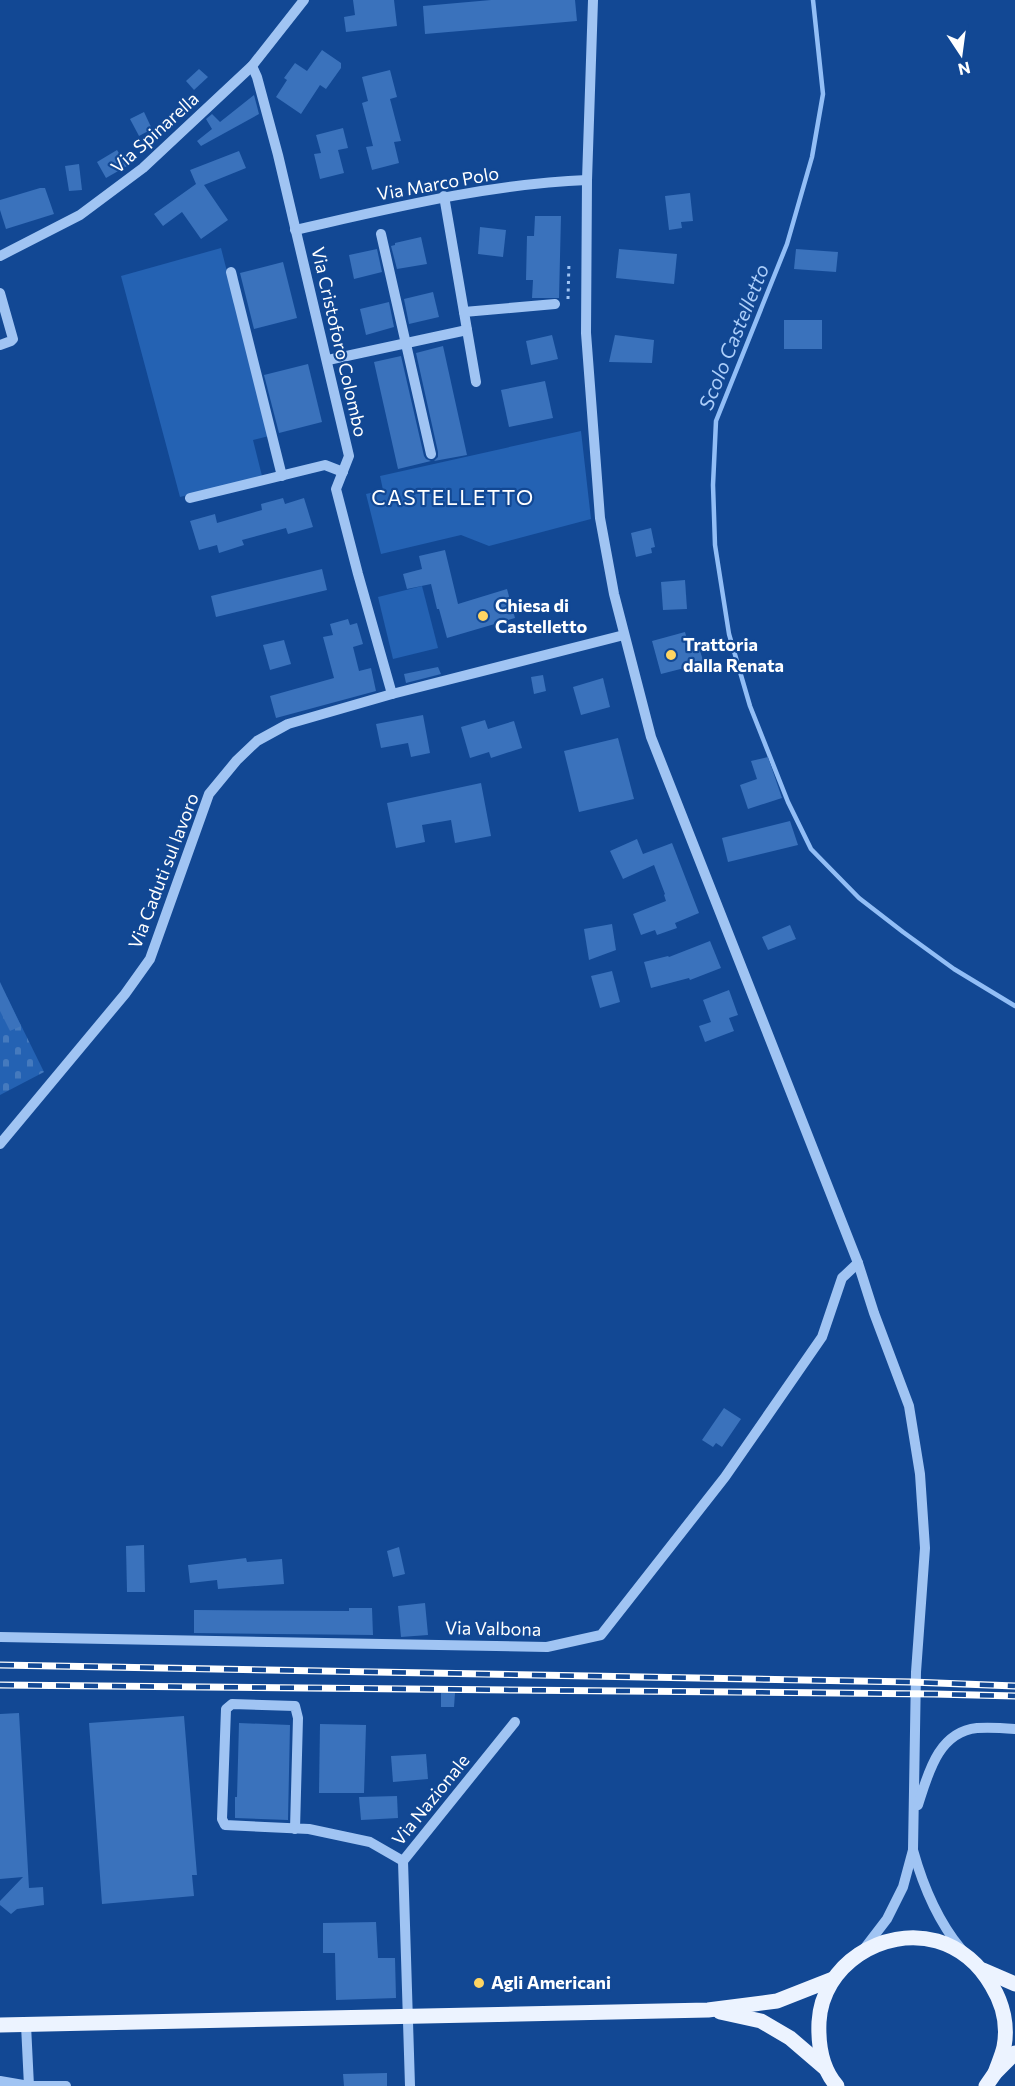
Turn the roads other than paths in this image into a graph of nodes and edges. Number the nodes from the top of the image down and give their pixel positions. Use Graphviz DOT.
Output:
graph roads {
  1 [pos="304,0"];
  2 [pos="593,0"];
  3 [pos="252,66"];
  4 [pos="587,180"];
  5 [pos="444,196"];
  6 [pos="295,230"];
  7 [pos="381,234"];
  8 [pos="0,256"];
  9 [pos="231,272"];
  10 [pos="0,293"];
  11 [pos="555,304"];
  12 [pos="464,312"];
  13 [pos="467,330"];
  14 [pos="406,344"];
  15 [pos="0,345"];
  16 [pos="327,360"];
  17 [pos="476,382"];
  18 [pos="431,454"];
  19 [pos="343,472"];
  20 [pos="282,476"];
  21 [pos="190,498"];
  22 [pos="624,635"];
  23 [pos="392,694"];
  24 [pos="0,1144"];
  25 [pos="858,1263"];
  26 [pos="0,1637"];
  27 [pos="515,1722"];
  28 [pos="1015,1729"];
  29 [pos="914,1816"];
  30 [pos="296,1829"];
  31 [pos="913,1850"];
  32 [pos="403,1861"];
  33 [pos="862,1952"];
  34 [pos="966,1955"];
  35 [pos="983,1971"];
  36 [pos="833,1979"];
  37 [pos="1015,1984"];
  38 [pos="708,2010"];
  39 [pos="409,2017"];
  40 [pos="0,2025"];
  41 [pos="26,2025"];
  42 [pos="1015,2054"];
  43 [pos="825,2068"];
  44 [pos="995,2073"];
  45 [pos="0,2081"];
  46 [pos="29,2086"];
  47 [pos="66,2086"];
  48 [pos="410,2086"];
  49 [pos="837,2086"];
  50 [pos="986,2086"];
  1 -- 3 [label="street, Via Spinarella"];
  2 -- 4 [label="street"];
  3 -- 6 [label="street, Via Cristoforo Colombo"];
  3 -- 8 [label="street, Via Spinarella"];
  4 -- 5 [label="street, Via Marco Polo"];
  4 -- 22 [label="street"];
  5 -- 6 [label="street, Via Marco Polo"];
  5 -- 12 [label="street"];
  6 -- 16 [label="street, Via Cristoforo Colombo"];
  7 -- 14 [label="street"];
  9 -- 20 [label="street"];
  10 -- 15 [label="street"];
  11 -- 12 [label="street"];
  12 -- 13 [label="street"];
  13 -- 14 [label="street"];
  13 -- 17 [label="street"];
  14 -- 16 [label="street"];
  14 -- 18 [label="street"];
  16 -- 19 [label="street, Via Cristoforo Colombo"];
  19 -- 20 [label="street"];
  19 -- 23 [label="street, Via Cristoforo Colombo"];
  20 -- 21 [label="street"];
  22 -- 23 [label="street, Via Caduti sul lavoro"];
  22 -- 25 [label="street"];
  23 -- 24 [label="street, Via Caduti sul lavoro"];
  25 -- 26 [label="street, Via Valbona"];
  25 -- 29 [label="street"];
  27 -- 32 [label="street, Via Nazionale"];
  28 -- 29 [label="street"];
  29 -- 31 [label="street"];
  30 -- 30 [label="street"];
  30 -- 32 [label="street"];
  31 -- 33 [label="street"];
  31 -- 34 [label="street"];
  32 -- 39 [label="street, Via Nazionale"];
  33 -- 34 [label="main road"];
  33 -- 36 [label="main road"];
  34 -- 35 [label="main road"];
  35 -- 37 [label="main road"];
  35 -- 44 [label="main road"];
  36 -- 38 [label="main road"];
  36 -- 43 [label="main road"];
  38 -- 39 [label="main road"];
  38 -- 43 [label="main road"];
  39 -- 41 [label="main road"];
  39 -- 48 [label="street, Via Nazionale"];
  40 -- 41 [label="main road"];
  41 -- 46 [label="street"];
  42 -- 44 [label="main road"];
  43 -- 49 [label="main road"];
  44 -- 50 [label="main road"];
  45 -- 46 [label="street"];
  46 -- 47 [label="street"];
}
